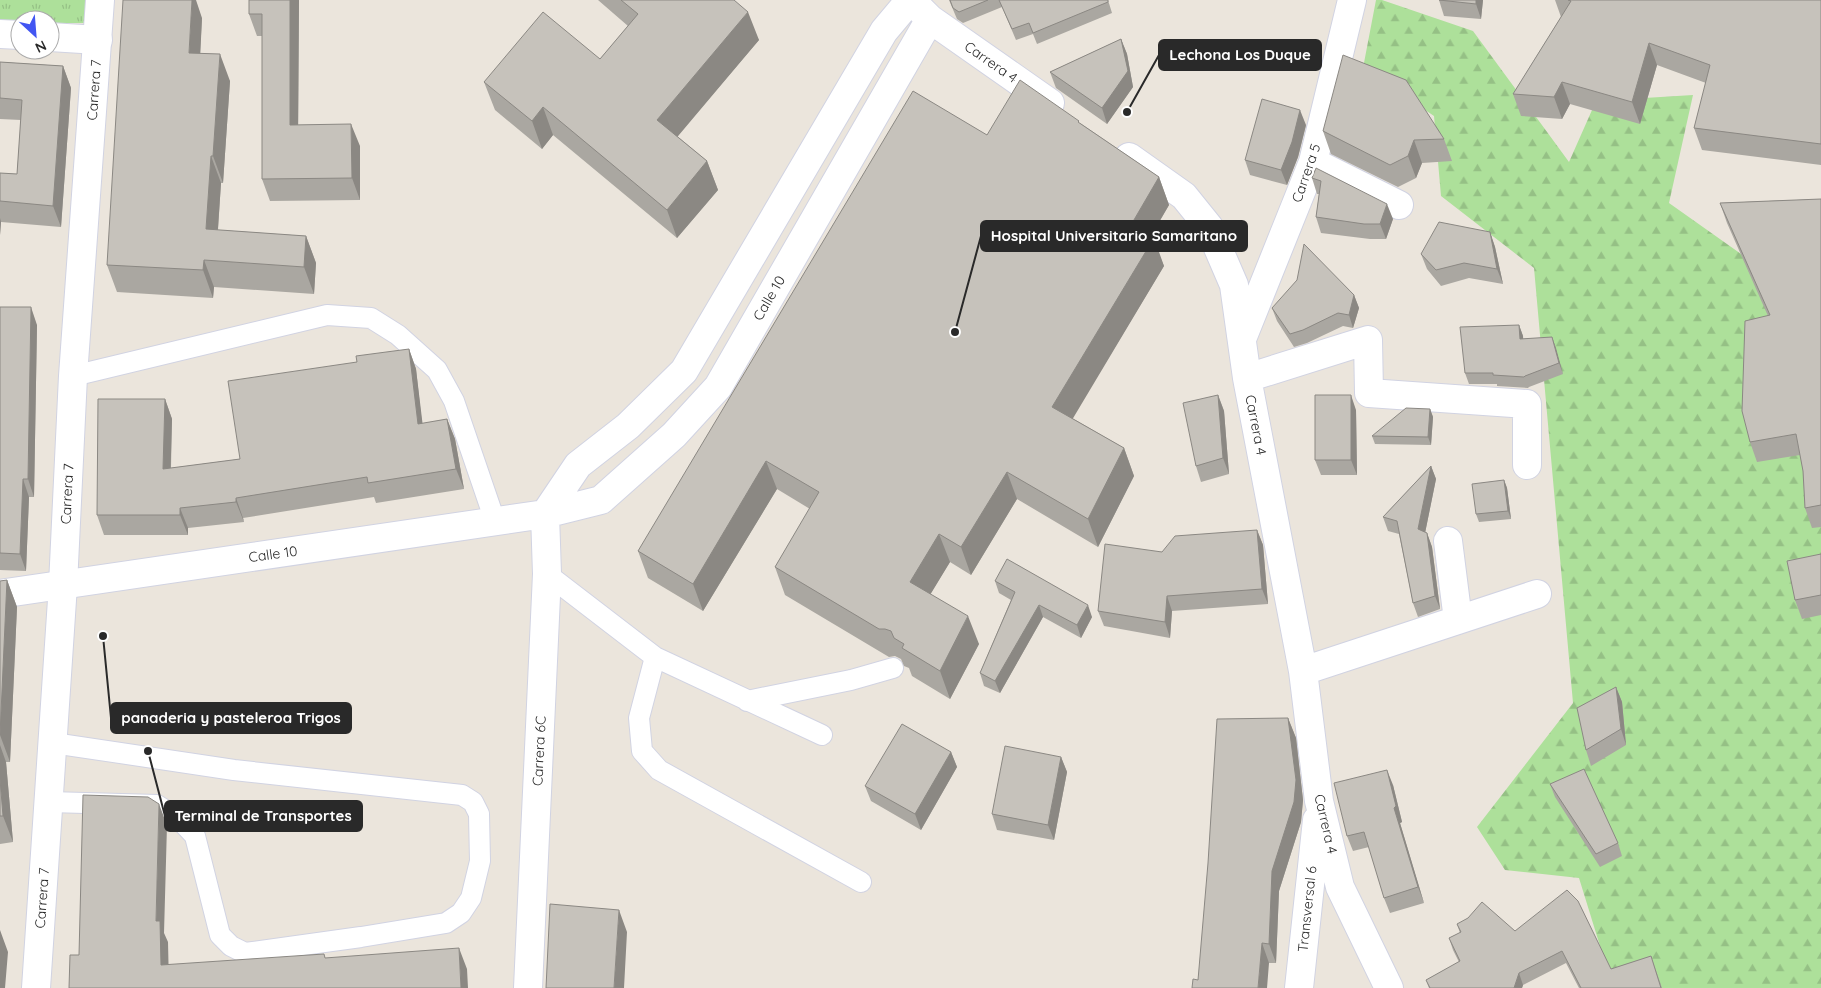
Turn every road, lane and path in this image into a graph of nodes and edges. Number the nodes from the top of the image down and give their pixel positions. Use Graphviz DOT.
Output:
graph roads {
  1 [pos="100,0"];
  2 [pos="911,0"];
  3 [pos="1352,0"];
  4 [pos="930,19"];
  5 [pos="60,38"];
  6 [pos="98,40"];
  7 [pos="1069,116"];
  8 [pos="1110,144"];
  9 [pos="1312,162"];
  10 [pos="1398,205"];
  11 [pos="1242,341"];
  12 [pos="73,376"];
  13 [pos="1247,378"];
  14 [pos="1527,465"];
  15 [pos="545,514"];
  16 [pos="495,521"];
  17 [pos="1448,541"];
  18 [pos="547,574"];
  19 [pos="63,585"];
  20 [pos="0,594"];
  21 [pos="1538,594"];
  22 [pos="1458,620"];
  23 [pos="654,657"];
  24 [pos="893,668"];
  25 [pos="1303,672"];
  26 [pos="747,701"];
  27 [pos="822,735"];
  28 [pos="53,743"];
  29 [pos="1319,801"];
  30 [pos="49,802"];
  31 [pos="861,882"];
  32 [pos="36,988"];
  33 [pos="528,988"];
  34 [pos="1299,988"];
  35 [pos="1389,988"];
  1 -- 6 [label="street, Carrera 7"];
  2 -- 4 [label="street, Carrera 4"];
  2 -- 15 [label="street"];
  3 -- 9 [label="street, Carrera 5"];
  4 -- 7 [label="street, Carrera 4"];
  4 -- 15 [label="street, Calle 10"];
  5 -- 6 [label="street"];
  6 -- 12 [label="street, Carrera 7"];
  8 -- 11 [label="street, Carrera 4"];
  9 -- 10 [label="street"];
  9 -- 11 [label="street, Carrera 5"];
  11 -- 13 [label="street, Carrera 4"];
  12 -- 16 [label="lane"];
  12 -- 19 [label="street, Carrera 7"];
  13 -- 14 [label="street"];
  13 -- 25 [label="street, Carrera 4"];
  15 -- 16 [label="street, Calle 10"];
  15 -- 18 [label="street, Carrera 6C"];
  16 -- 19 [label="street, Calle 10"];
  17 -- 22 [label="street"];
  18 -- 23 [label="lane"];
  18 -- 33 [label="street, Carrera 6C"];
  19 -- 20 [label="street, Calle 10"];
  19 -- 28 [label="street, Carrera 7"];
  21 -- 22 [label="street"];
  22 -- 25 [label="street"];
  23 -- 26 [label="lane"];
  23 -- 31 [label="lane"];
  24 -- 26 [label="lane"];
  25 -- 29 [label="street, Carrera 4"];
  26 -- 27 [label="lane"];
  28 -- 30 [label="street, Carrera 7"];
  28 -- 30 [label="lane"];
  29 -- 34 [label="street, Transversal 6"];
  29 -- 35 [label="street, Carrera 4"];
  30 -- 32 [label="street, Carrera 7"];
}
